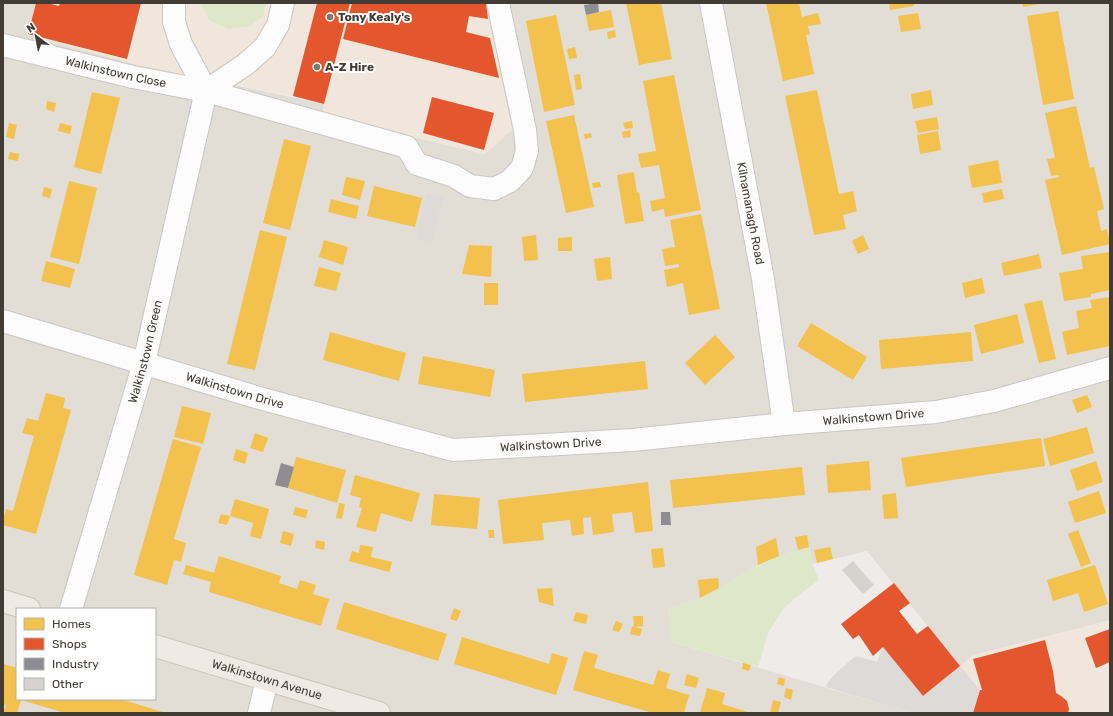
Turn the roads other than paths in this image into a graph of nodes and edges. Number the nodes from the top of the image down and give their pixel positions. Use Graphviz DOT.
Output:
graph roads {
  1 [pos="174,3"];
  2 [pos="283,3"];
  3 [pos="498,3"];
  4 [pos="711,3"];
  5 [pos="3,45"];
  6 [pos="206,92"];
  7 [pos="3,321"];
  8 [pos="144,363"];
  9 [pos="1110,368"];
  10 [pos="784,424"];
  11 [pos="3,601"];
  12 [pos="26,608"];
  13 [pos="71,608"];
  14 [pos="156,646"];
  15 [pos="267,680"];
  16 [pos="259,713"];
  17 [pos="379,713"];
  1 -- 6 [label="street"];
  2 -- 6 [label="street"];
  3 -- 6 [label="street, Walkinstown Close"];
  4 -- 10 [label="street, Kilnamanagh Road"];
  5 -- 6 [label="street, Walkinstown Close"];
  6 -- 8 [label="street, Walkinstown Green"];
  7 -- 8 [label="street, Walkinstown Drive"];
  8 -- 10 [label="street, Walkinstown Drive"];
  8 -- 13 [label="street, Walkinstown Green"];
  9 -- 10 [label="street, Walkinstown Drive"];
  11 -- 12 [label="main road"];
  14 -- 15 [label="main road, Walkinstown Avenue"];
  15 -- 16 [label="street"];
  15 -- 17 [label="main road, Walkinstown Avenue"];
}
